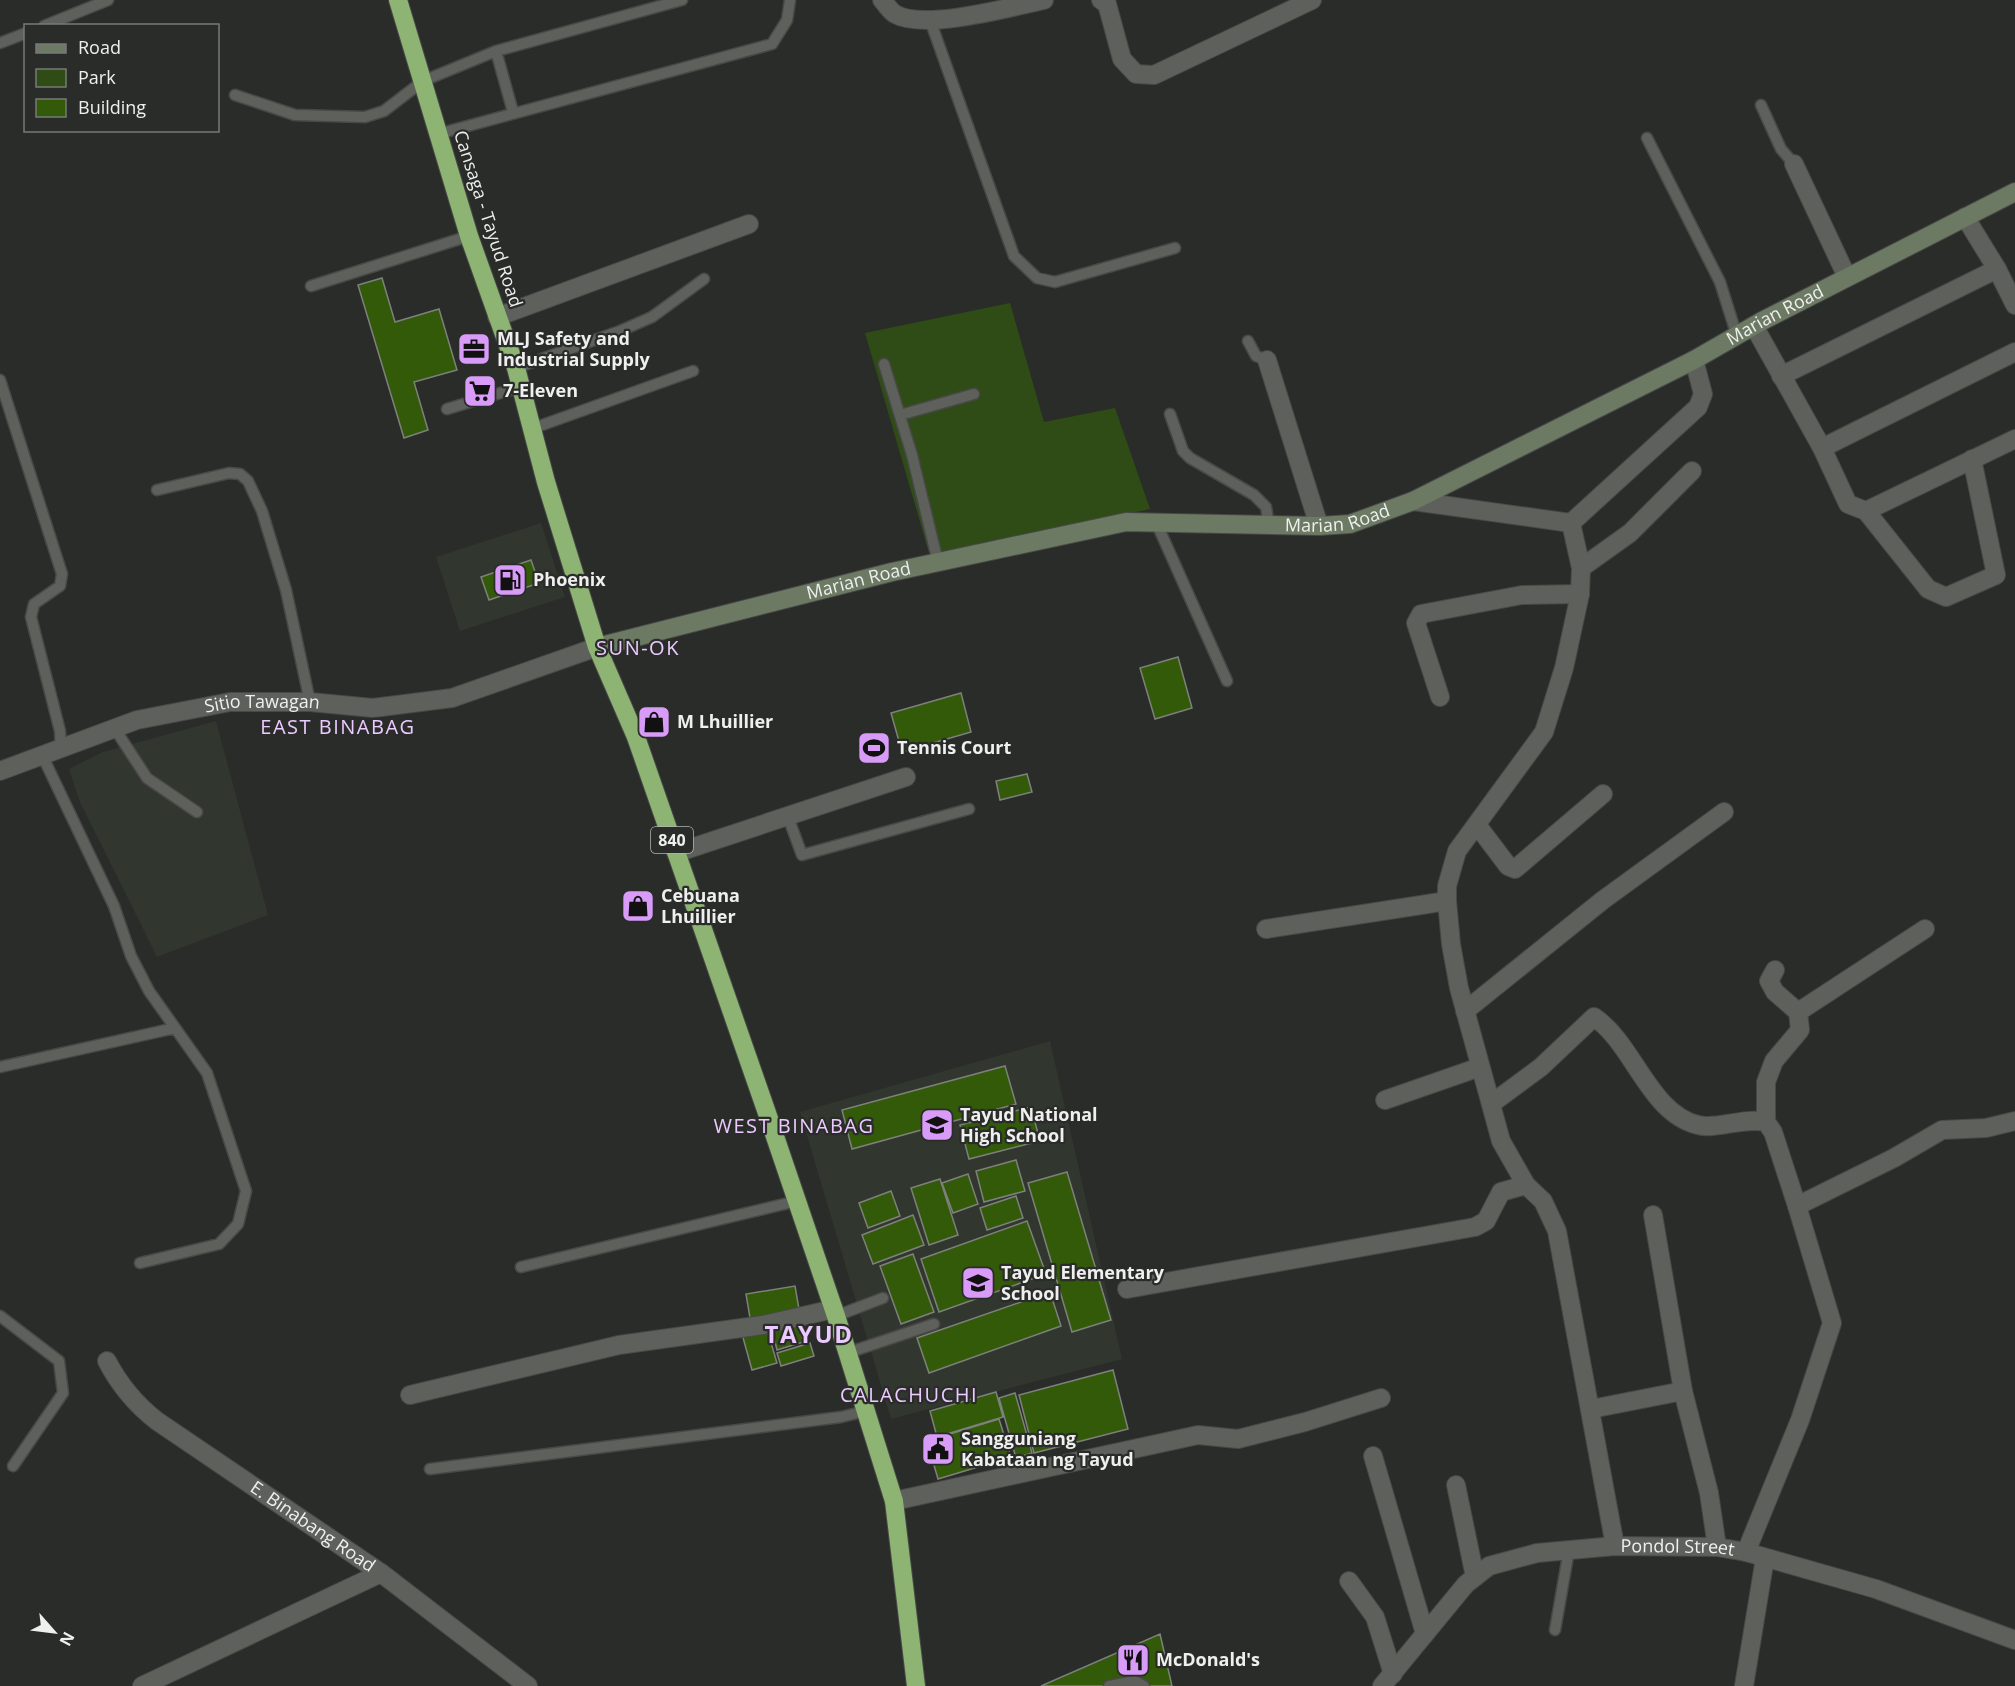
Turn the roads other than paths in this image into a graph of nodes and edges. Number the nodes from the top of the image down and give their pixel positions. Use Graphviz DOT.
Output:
graph roads {
  1 [pos="108,0"];
  2 [pos="398,0"];
  3 [pos="682,0"];
  4 [pos="790,0"];
  5 [pos="882,0"];
  6 [pos="1044,0"];
  7 [pos="1101,0"];
  8 [pos="1312,0"];
  9 [pos="930,20"];
  10 [pos="49,24"];
  11 [pos="24,34"];
  12 [pos="0,43"];
  13 [pos="496,51"];
  14 [pos="423,81"];
  15 [pos="236,95"];
  16 [pos="1761,105"];
  17 [pos="513,112"];
  18 [pos="438,134"];
  19 [pos="1647,138"];
  20 [pos="1794,164"];
  21 [pos="2015,192"];
  22 [pos="1965,217"];
  23 [pos="749,224"];
  24 [pos="469,236"];
  25 [pos="1175,248"];
  26 [pos="1997,269"];
  27 [pos="1847,277"];
  28 [pos="704,279"];
  29 [pos="311,285"];
  30 [pos="2015,305"];
  31 [pos="497,317"];
  32 [pos="1754,326"];
  33 [pos="1737,336"];
  34 [pos="1248,341"];
  35 [pos="2015,352"];
  36 [pos="1267,360"];
  37 [pos="1694,360"];
  38 [pos="884,364"];
  39 [pos="516,368"];
  40 [pos="693,371"];
  41 [pos="1781,376"];
  42 [pos="0,380"];
  43 [pos="520,387"];
  44 [pos="974,394"];
  45 [pos="447,409"];
  46 [pos="1170,414"];
  47 [pos="900,415"];
  48 [pos="531,429"];
  49 [pos="2015,439"];
  50 [pos="1822,448"];
  51 [pos="1972,459"];
  52 [pos="1692,471"];
  53 [pos="157,490"];
  54 [pos="1413,501"];
  55 [pos="1866,511"];
  56 [pos="1156,522"];
  57 [pos="1571,522"];
  58 [pos="1269,525"];
  59 [pos="1319,526"];
  60 [pos="938,562"];
  61 [pos="1581,568"];
  62 [pos="1580,594"];
  63 [pos="597,647"];
  64 [pos="1227,681"];
  65 [pos="1440,697"];
  66 [pos="310,702"];
  67 [pos="115,729"];
  68 [pos="61,750"];
  69 [pos="42,755"];
  70 [pos="0,771"];
  71 [pos="906,777"];
  72 [pos="1603,794"];
  73 [pos="969,809"];
  74 [pos="197,812"];
  75 [pos="1724,812"];
  76 [pos="788,817"];
  77 [pos="1477,825"];
  78 [pos="676,853"];
  79 [pos="1447,901"];
  80 [pos="1266,929"];
  81 [pos="1925,929"];
  82 [pos="1775,970"];
  83 [pos="1465,1011"];
  84 [pos="1798,1012"];
  85 [pos="175,1028"];
  86 [pos="0,1067"];
  87 [pos="1480,1067"];
  88 [pos="1385,1100"];
  89 [pos="1491,1104"];
  90 [pos="2015,1120"];
  91 [pos="1766,1122"];
  92 [pos="1526,1185"];
  93 [pos="797,1201"];
  94 [pos="1797,1206"];
  95 [pos="1653,1215"];
  96 [pos="140,1263"];
  97 [pos="521,1267"];
  98 [pos="1127,1289"];
  99 [pos="883,1298"];
  100 [pos="835,1312"];
  101 [pos="0,1316"];
  102 [pos="934,1324"];
  103 [pos="848,1353"];
  104 [pos="107,1361"];
  105 [pos="1683,1391"];
  106 [pos="410,1395"];
  107 [pos="1381,1398"];
  108 [pos="1591,1409"];
  109 [pos="866,1411"];
  110 [pos="1373,1456"];
  111 [pos="13,1466"];
  112 [pos="430,1469"];
  113 [pos="1456,1485"];
  114 [pos="894,1501"];
  115 [pos="1615,1546"];
  116 [pos="1717,1547"];
  117 [pos="1569,1550"];
  118 [pos="1746,1552"];
  119 [pos="1765,1558"];
  120 [pos="381,1573"];
  121 [pos="1475,1577"];
  122 [pos="1349,1581"];
  123 [pos="1555,1630"];
  124 [pos="1425,1634"];
  125 [pos="2015,1640"];
  126 [pos="1388,1680"];
  127 [pos="142,1686"];
  128 [pos="528,1686"];
  129 [pos="916,1686"];
  130 [pos="1108,1686"];
  131 [pos="1144,1686"];
  132 [pos="1744,1686"];
  1 -- 10 [label="lane"];
  2 -- 14 [label="highway, Cansaga - Tayud Road / 840"];
  3 -- 13 [label="lane"];
  4 -- 17 [label="lane"];
  5 -- 9 [label="street"];
  6 -- 9 [label="street"];
  7 -- 8 [label="street"];
  9 -- 25 [label="lane"];
  11 -- 12 [label="lane"];
  13 -- 14 [label="lane"];
  13 -- 17 [label="lane"];
  14 -- 15 [label="lane"];
  14 -- 18 [label="highway, Cansaga - Tayud Road / 840"];
  16 -- 20 [label="lane"];
  17 -- 18 [label="lane"];
  18 -- 24 [label="highway, Cansaga - Tayud Road / 840"];
  19 -- 33 [label="lane"];
  20 -- 27 [label="street"];
  21 -- 22 [label="street, Marian Road"];
  22 -- 26 [label="street"];
  22 -- 27 [label="street, Marian Road"];
  23 -- 31 [label="street"];
  24 -- 29 [label="lane"];
  24 -- 31 [label="highway, Cansaga - Tayud Road / 840"];
  26 -- 30 [label="street"];
  26 -- 41 [label="street"];
  27 -- 32 [label="street, Marian Road"];
  28 -- 39 [label="lane"];
  31 -- 39 [label="highway, Cansaga - Tayud Road / 840"];
  32 -- 33 [label="street, Marian Road"];
  32 -- 41 [label="street"];
  33 -- 37 [label="street, Marian Road"];
  34 -- 36 [label="lane"];
  35 -- 50 [label="street"];
  36 -- 59 [label="street"];
  37 -- 54 [label="street, Marian Road"];
  37 -- 57 [label="street"];
  38 -- 47 [label="lane"];
  39 -- 43 [label="highway, Cansaga - Tayud Road / 840"];
  40 -- 48 [label="lane"];
  41 -- 50 [label="street"];
  42 -- 68 [label="lane"];
  43 -- 45 [label="lane"];
  43 -- 48 [label="highway, Cansaga - Tayud Road / 840"];
  44 -- 47 [label="lane"];
  46 -- 58 [label="lane"];
  47 -- 60 [label="lane"];
  48 -- 63 [label="highway, Cansaga - Tayud Road / 840"];
  49 -- 51 [label="street"];
  50 -- 55 [label="street"];
  51 -- 55 [label="street"];
  51 -- 55 [label="street"];
  52 -- 61 [label="street"];
  53 -- 66 [label="lane"];
  54 -- 57 [label="street"];
  54 -- 59 [label="street, Marian Road"];
  56 -- 58 [label="street, Marian Road"];
  56 -- 60 [label="street, Marian Road"];
  56 -- 64 [label="lane"];
  57 -- 61 [label="street"];
  58 -- 59 [label="street, Marian Road"];
  60 -- 63 [label="street, Marian Road"];
  61 -- 62 [label="street"];
  62 -- 65 [label="street"];
  62 -- 77 [label="street"];
  63 -- 66 [label="street, Sitio Tawagan"];
  63 -- 78 [label="highway, Cansaga - Tayud Road / 840"];
  66 -- 67 [label="street, Sitio Tawagan"];
  67 -- 68 [label="street, Sitio Tawagan"];
  67 -- 74 [label="lane"];
  68 -- 69 [label="street, Sitio Tawagan"];
  69 -- 70 [label="street, Sitio Tawagan"];
  69 -- 85 [label="lane"];
  71 -- 76 [label="street"];
  72 -- 77 [label="street"];
  73 -- 76 [label="lane"];
  75 -- 83 [label="street"];
  76 -- 78 [label="street"];
  77 -- 79 [label="street"];
  78 -- 93 [label="highway, Cansaga - Tayud Road / 840"];
  79 -- 80 [label="street"];
  79 -- 83 [label="street"];
  81 -- 84 [label="street"];
  82 -- 84 [label="street"];
  83 -- 87 [label="street"];
  84 -- 91 [label="street"];
  85 -- 86 [label="lane"];
  85 -- 96 [label="lane"];
  87 -- 88 [label="street"];
  87 -- 89 [label="street"];
  89 -- 91 [label="street"];
  89 -- 92 [label="street"];
  90 -- 94 [label="street"];
  91 -- 94 [label="street"];
  92 -- 98 [label="street"];
  92 -- 108 [label="street"];
  93 -- 97 [label="lane"];
  93 -- 100 [label="highway, Cansaga - Tayud Road / 840"];
  94 -- 118 [label="street"];
  95 -- 105 [label="street"];
  99 -- 100 [label="lane"];
  100 -- 103 [label="highway, Cansaga - Tayud Road / 840"];
  100 -- 106 [label="street"];
  101 -- 111 [label="lane"];
  102 -- 103 [label="lane"];
  103 -- 109 [label="highway, Cansaga - Tayud Road / 840"];
  104 -- 120 [label="street, E. Binabang Road"];
  105 -- 108 [label="street"];
  105 -- 116 [label="street"];
  107 -- 114 [label="street"];
  108 -- 115 [label="street"];
  109 -- 112 [label="lane"];
  109 -- 114 [label="highway, Cansaga - Tayud Road / 840"];
  110 -- 124 [label="street"];
  113 -- 121 [label="street"];
  114 -- 129 [label="highway, Cansaga - Tayud Road / 840"];
  115 -- 116 [label="street, Pondol Street"];
  115 -- 117 [label="street, Pondol Street"];
  116 -- 118 [label="street, Pondol Street"];
  117 -- 121 [label="street, Pondol Street"];
  117 -- 123 [label="lane"];
  118 -- 119 [label="street, Pondol Street"];
  119 -- 125 [label="street, Pondol Street"];
  119 -- 132 [label="street"];
  120 -- 127 [label="street"];
  120 -- 128 [label="street, E. Binabang Road"];
  121 -- 124 [label="street, Pondol Street"];
  122 -- 126 [label="street"];
  124 -- 126 [label="street, Pondol Street"];
  130 -- 131 [label="lane"];
}
